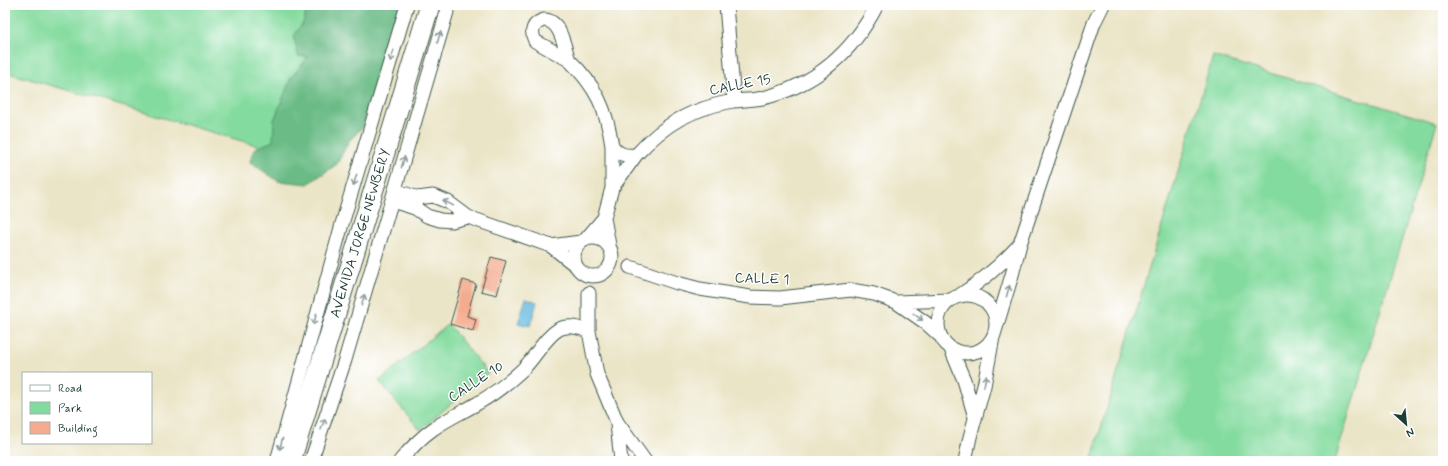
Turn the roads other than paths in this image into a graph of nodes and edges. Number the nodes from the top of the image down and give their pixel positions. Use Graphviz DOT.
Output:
graph roads {
  1 [pos="407,5"];
  2 [pos="430,5"];
  3 [pos="449,5"];
  4 [pos="726,5"];
  5 [pos="877,5"];
  6 [pos="1103,5"];
  7 [pos="569,60"];
  8 [pos="734,101"];
  9 [pos="612,146"];
  10 [pos="636,155"];
  11 [pos="612,188"];
  12 [pos="393,196"];
  13 [pos="417,203"];
  14 [pos="468,217"];
  15 [pos="604,218"];
  16 [pos="584,240"];
  17 [pos="1020,244"];
  18 [pos="551,246"];
  19 [pos="610,248"];
  20 [pos="576,267"];
  21 [pos="630,267"];
  22 [pos="603,274"];
  23 [pos="589,293"];
  24 [pos="954,298"];
  25 [pos="896,302"];
  26 [pos="589,331"];
  27 [pos="995,333"];
  28 [pos="939,335"];
  29 [pos="951,349"];
  30 [pos="975,419"];
  31 [pos="617,422"];
  32 [pos="277,461"];
  33 [pos="291,461"];
  34 [pos="311,461"];
  35 [pos="400,461"];
  36 [pos="621,461"];
  37 [pos="645,461"];
  38 [pos="965,461"];
  1 -- 32 [label="street, one-way"];
  2 -- 33 [label="main road, AVENIDA JORGE NEWBERY"];
  12 -- 3 [label="street, one-way"];
  4 -- 8 [label="street"];
  5 -- 8 [label="street, CALLE 15"];
  6 -- 17 [label="street"];
  7 -- 9 [label="street"];
  8 -- 10 [label="street, CALLE 15"];
  9 -- 10 [label="street"];
  9 -- 11 [label="street"];
  10 -- 11 [label="street, CALLE 15"];
  11 -- 15 [label="street"];
  12 -- 13 [label="street"];
  34 -- 12 [label="street, one-way"];
  13 -- 14 [label="street"];
  14 -- 13 [label="street, one-way"];
  14 -- 18 [label="street"];
  15 -- 16 [label="street"];
  15 -- 19 [label="street"];
  16 -- 18 [label="street"];
  16 -- 19 [label="street"];
  16 -- 20 [label="street"];
  17 -- 24 [label="street"];
  27 -- 17 [label="street, one-way"];
  18 -- 20 [label="street"];
  19 -- 21 [label="street"];
  19 -- 22 [label="street"];
  20 -- 22 [label="street"];
  20 -- 23 [label="street"];
  21 -- 22 [label="street"];
  21 -- 25 [label="street, CALLE 1"];
  22 -- 23 [label="street"];
  23 -- 26 [label="street"];
  24 -- 25 [label="street"];
  24 -- 27 [label="street"];
  24 -- 28 [label="street"];
  25 -- 28 [label="street, one-way"];
  26 -- 31 [label="street"];
  26 -- 35 [label="street, CALLE 10"];
  27 -- 29 [label="street"];
  30 -- 27 [label="street, one-way"];
  28 -- 29 [label="street"];
  29 -- 30 [label="street"];
  30 -- 38 [label="street"];
  31 -- 36 [label="street"];
  31 -- 37 [label="street"];
}
